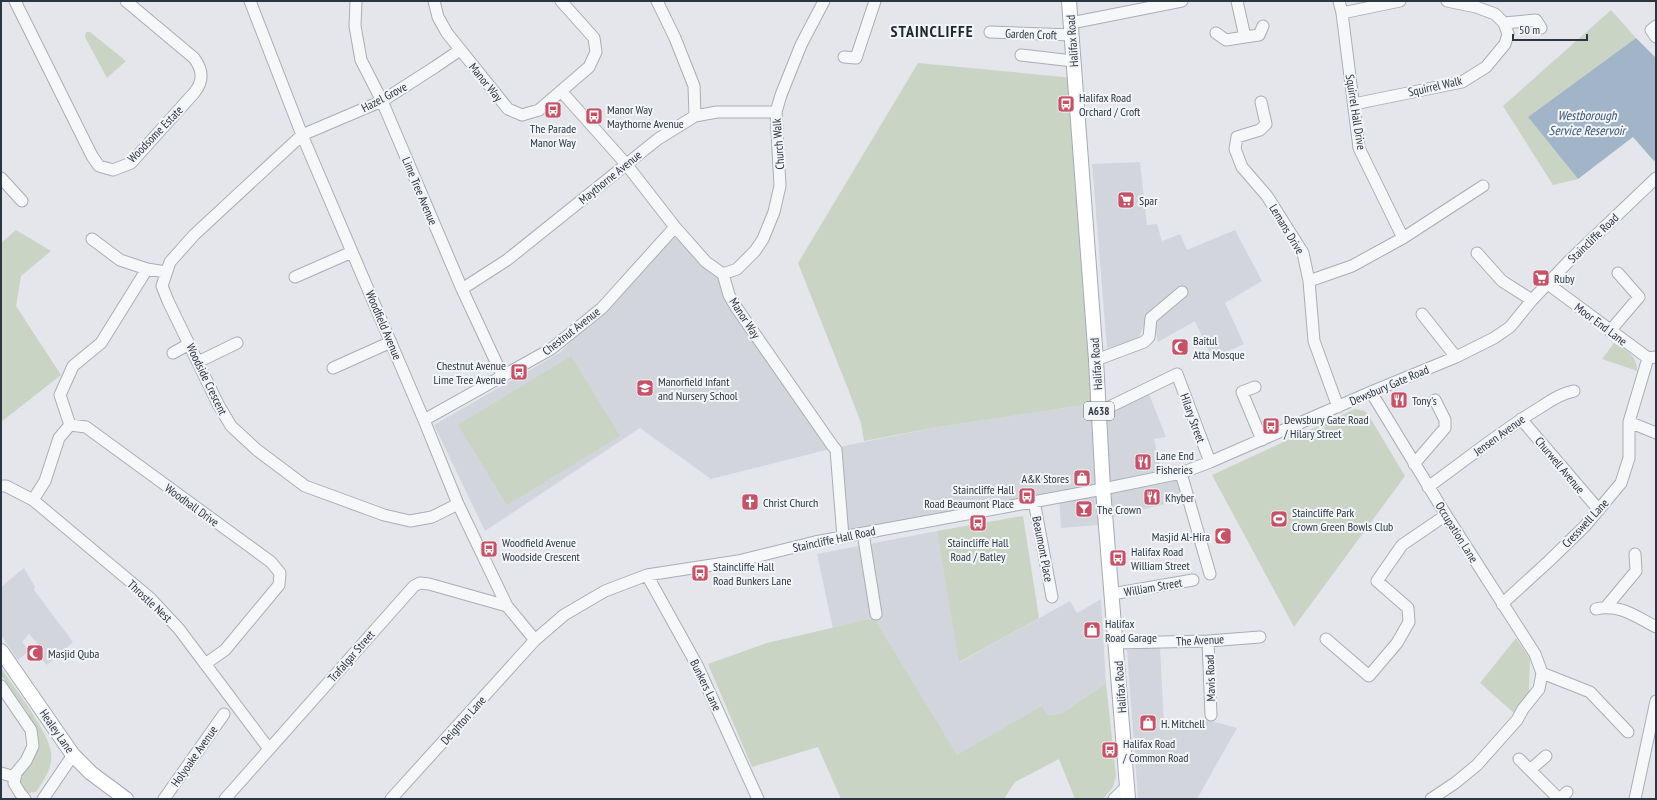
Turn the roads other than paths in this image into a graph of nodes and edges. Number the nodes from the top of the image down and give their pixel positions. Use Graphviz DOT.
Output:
graph roads {
  1 [pos="126,1"];
  2 [pos="250,1"];
  3 [pos="356,1"];
  4 [pos="434,1"];
  5 [pos="561,1"];
  6 [pos="657,1"];
  7 [pos="824,1"];
  8 [pos="875,1"];
  9 [pos="1069,1"];
  10 [pos="1182,1"];
  11 [pos="1237,1"];
  12 [pos="1338,1"];
  13 [pos="1400,1"];
  14 [pos="1446,1"];
  15 [pos="18,2"];
  16 [pos="1342,13"];
  17 [pos="1504,23"];
  18 [pos="1264,26"];
  19 [pos="1656,26"];
  20 [pos="1541,28"];
  21 [pos="1071,29"];
  22 [pos="990,32"];
  23 [pos="1216,33"];
  24 [pos="1245,37"];
  25 [pos="1656,37"];
  26 [pos="460,50"];
  27 [pos="1021,55"];
  28 [pos="844,57"];
  29 [pos="1073,61"];
  30 [pos="561,91"];
  31 [pos="382,101"];
  32 [pos="1261,102"];
  33 [pos="1354,104"];
  34 [pos="776,112"];
  35 [pos="695,116"];
  36 [pos="302,135"];
  37 [pos="626,164"];
  38 [pos="1,178"];
  39 [pos="1656,178"];
  40 [pos="1483,186"];
  41 [pos="22,201"];
  42 [pos="675,228"];
  43 [pos="1403,238"];
  44 [pos="92,239"];
  45 [pos="352,252"];
  46 [pos="1477,253"];
  47 [pos="147,269"];
  48 [pos="166,272"];
  49 [pos="1618,273"];
  50 [pos="723,274"];
  51 [pos="295,277"];
  52 [pos="1309,281"];
  53 [pos="1548,284"];
  54 [pos="462,289"];
  55 [pos="1182,292"];
  56 [pos="1532,300"];
  57 [pos="1422,314"];
  58 [pos="1610,331"];
  59 [pos="1494,338"];
  60 [pos="238,342"];
  61 [pos="391,342"];
  62 [pos="189,344"];
  63 [pos="173,353"];
  64 [pos="1456,357"];
  65 [pos="1652,358"];
  66 [pos="1096,360"];
  67 [pos="198,362"];
  68 [pos="333,368"];
  69 [pos="504,377"];
  70 [pos="1255,387"];
  71 [pos="1574,391"];
  72 [pos="1371,392"];
  73 [pos="1435,400"];
  74 [pos="1338,407"];
  75 [pos="1099,412"];
  76 [pos="1521,419"];
  77 [pos="424,420"];
  78 [pos="1629,422"];
  79 [pos="70,425"];
  80 [pos="1656,433"];
  81 [pos="1262,440"];
  82 [pos="1210,462"];
  83 [pos="1414,464"];
  84 [pos="1181,473"];
  85 [pos="1,486"];
  86 [pos="1428,487"];
  87 [pos="1103,489"];
  88 [pos="33,500"];
  89 [pos="1034,501"];
  90 [pos="458,504"];
  91 [pos="1599,510"];
  92 [pos="1446,515"];
  93 [pos="863,533"];
  94 [pos="843,537"];
  95 [pos="1635,554"];
  96 [pos="1210,574"];
  97 [pos="647,575"];
  98 [pos="1193,580"];
  99 [pos="1112,594"];
  100 [pos="1052,597"];
  101 [pos="1502,604"];
  102 [pos="507,606"];
  103 [pos="876,614"];
  104 [pos="1656,627"];
  105 [pos="1260,637"];
  106 [pos="1326,639"];
  107 [pos="535,640"];
  108 [pos="1208,641"];
  109 [pos="1116,643"];
  110 [pos="1,651"];
  111 [pos="205,664"];
  112 [pos="1542,672"];
  113 [pos="1,686"];
  114 [pos="1656,701"];
  115 [pos="224,714"];
  116 [pos="1211,715"];
  117 [pos="1654,717"];
  118 [pos="1628,732"];
  119 [pos="269,749"];
  120 [pos="73,755"];
  121 [pos="1546,756"];
  122 [pos="1519,759"];
  123 [pos="1530,770"];
  124 [pos="1,773"];
  125 [pos="15,777"];
  126 [pos="1128,793"];
  127 [pos="1562,796"];
  128 [pos="123,798"];
  129 [pos="755,798"];
  130 [pos="25,799"];
  131 [pos="44,799"];
  132 [pos="164,799"];
  133 [pos="225,799"];
  134 [pos="391,799"];
  135 [pos="1114,799"];
  136 [pos="1431,799"];
  137 [pos="1635,799"];
  1 -- 15 [label="street, Woodsome Estate"];
  2 -- 36 [label="street, Woodfield Avenue"];
  3 -- 31 [label="street, Lime Tree Avenue"];
  4 -- 26 [label="street, Manor Way"];
  5 -- 30 [label="street, Manor Way"];
  6 -- 35 [label="street"];
  7 -- 34 [label="street, Church Walk"];
  8 -- 28 [label="street"];
  9 -- 21 [label="main road, Halifax Road / A638"];
  10 -- 21 [label="street, Garden Croft"];
  11 -- 24 [label="street"];
  12 -- 16 [label="street, Squirrel Hall Drive"];
  13 -- 16 [label="street"];
  14 -- 17 [label="street"];
  16 -- 33 [label="street, Squirrel Hall Drive"];
  17 -- 20 [label="street"];
  17 -- 33 [label="street, Squirrel Walk"];
  18 -- 24 [label="street"];
  19 -- 25 [label="street"];
  21 -- 22 [label="street, Garden Croft"];
  21 -- 29 [label="main road, Halifax Road / A638"];
  23 -- 24 [label="street"];
  26 -- 30 [label="street, Manor Way"];
  26 -- 31 [label="street, Hazel Grove"];
  27 -- 29 [label="street"];
  29 -- 66 [label="main road, Halifax Road / A638"];
  30 -- 37 [label="street"];
  31 -- 36 [label="street, Hazel Grove"];
  31 -- 54 [label="street, Lime Tree Avenue"];
  32 -- 52 [label="street, Lemans Drive"];
  33 -- 43 [label="street, Squirrel Hall Drive"];
  34 -- 35 [label="street, Maythorne Avenue"];
  34 -- 50 [label="street, Church Walk"];
  35 -- 37 [label="street, Maythorne Avenue"];
  36 -- 45 [label="street, Woodfield Avenue"];
  36 -- 48 [label="street, Woodside Crescent"];
  37 -- 42 [label="street"];
  37 -- 54 [label="street, Maythorne Avenue"];
  38 -- 41 [label="street"];
  39 -- 53 [label="street, Staincliffe Road"];
  40 -- 43 [label="street"];
  42 -- 50 [label="street"];
  42 -- 69 [label="street, Chestnut Avenue"];
  43 -- 52 [label="street"];
  44 -- 47 [label="street"];
  45 -- 51 [label="street"];
  45 -- 61 [label="street, Woodfield Avenue"];
  46 -- 56 [label="street"];
  47 -- 48 [label="street"];
  47 -- 79 [label="street"];
  48 -- 62 [label="street, Woodside Crescent"];
  49 -- 58 [label="street"];
  50 -- 94 [label="street, Manor Way"];
  52 -- 74 [label="street, Lemans Drive"];
  53 -- 56 [label="street, Staincliffe Road"];
  53 -- 58 [label="street, Moor End Lane"];
  54 -- 69 [label="street, Lime Tree Avenue"];
  55 -- 66 [label="street"];
  56 -- 59 [label="street, Staincliffe Road"];
  57 -- 64 [label="street"];
  58 -- 65 [label="street, Moor End Lane"];
  59 -- 64 [label="street, Dewsbury Gate Road"];
  60 -- 67 [label="street"];
  61 -- 68 [label="street"];
  61 -- 77 [label="street, Woodfield Avenue"];
  62 -- 63 [label="street"];
  62 -- 67 [label="street, Woodside Crescent"];
  64 -- 72 [label="street, Dewsbury Gate Road"];
  65 -- 78 [label="street, Cresswell Lane"];
  66 -- 75 [label="main road, Halifax Road / A638"];
  67 -- 90 [label="street, Woodside Crescent"];
  69 -- 77 [label="street, Chestnut Avenue"];
  70 -- 81 [label="street"];
  71 -- 76 [label="street, Jensen Avenue"];
  72 -- 74 [label="street, Dewsbury Gate Road"];
  72 -- 83 [label="street, Occupation Lane"];
  73 -- 83 [label="street"];
  74 -- 81 [label="street, Dewsbury Gate Road"];
  75 -- 82 [label="street, Hilary Street"];
  75 -- 87 [label="main road, Halifax Road / A638"];
  76 -- 86 [label="street, Jensen Avenue"];
  76 -- 91 [label="street, Churwell Avenue"];
  77 -- 90 [label="street, Woodfield Avenue"];
  78 -- 80 [label="street"];
  78 -- 91 [label="street, Cresswell Lane"];
  79 -- 88 [label="street"];
  79 -- 111 [label="street, Woodhall Drive"];
  81 -- 82 [label="street, Dewsbury Gate Road"];
  82 -- 84 [label="street, Dewsbury Gate Road"];
  83 -- 86 [label="street, Occupation Lane"];
  84 -- 87 [label="street, Dewsbury Gate Road"];
  84 -- 96 [label="street"];
  85 -- 88 [label="street, Throstle Nest"];
  86 -- 92 [label="street, Occupation Lane"];
  87 -- 89 [label="street, Staincliffe Hall Road"];
  87 -- 99 [label="main road, Halifax Road / A638"];
  88 -- 111 [label="street, Throstle Nest"];
  89 -- 93 [label="street, Staincliffe Hall Road"];
  89 -- 100 [label="street, Beaumont Place"];
  90 -- 102 [label="street, Woodfield Avenue"];
  91 -- 101 [label="street, Cresswell Lane"];
  92 -- 101 [label="street, Occupation Lane"];
  92 -- 106 [label="street"];
  93 -- 94 [label="street, Staincliffe Hall Road"];
  93 -- 103 [label="street"];
  94 -- 97 [label="street, Staincliffe Hall Road"];
  95 -- 104 [label="street"];
  97 -- 107 [label="street, Staincliffe Hall Road"];
  97 -- 129 [label="street, Bunkers Lane"];
  98 -- 99 [label="street, William Street"];
  99 -- 109 [label="main road, Halifax Road / A638"];
  101 -- 112 [label="street, Occupation Lane"];
  102 -- 107 [label="street, Woodfield Avenue"];
  102 -- 119 [label="street, Trafalgar Street"];
  105 -- 108 [label="street, The Avenue"];
  107 -- 134 [label="street, Deighton Lane"];
  108 -- 109 [label="street, The Avenue"];
  108 -- 116 [label="street, Mavis Road"];
  109 -- 126 [label="main road, Halifax Road / A638"];
  110 -- 120 [label="main road, Healey Lane"];
  111 -- 119 [label="street, Throstle Nest"];
  112 -- 118 [label="street"];
  112 -- 136 [label="street"];
  113 -- 125 [label="street"];
  114 -- 117 [label="street"];
  115 -- 132 [label="street, Holyoake Avenue"];
  117 -- 137 [label="street"];
  119 -- 133 [label="street, Trafalgar Street"];
  120 -- 128 [label="main road, Healey Lane"];
  120 -- 131 [label="street"];
  121 -- 123 [label="street"];
  122 -- 123 [label="street"];
  123 -- 127 [label="street"];
  124 -- 125 [label="street"];
  125 -- 130 [label="street"];
  126 -- 135 [label="street"];
}
